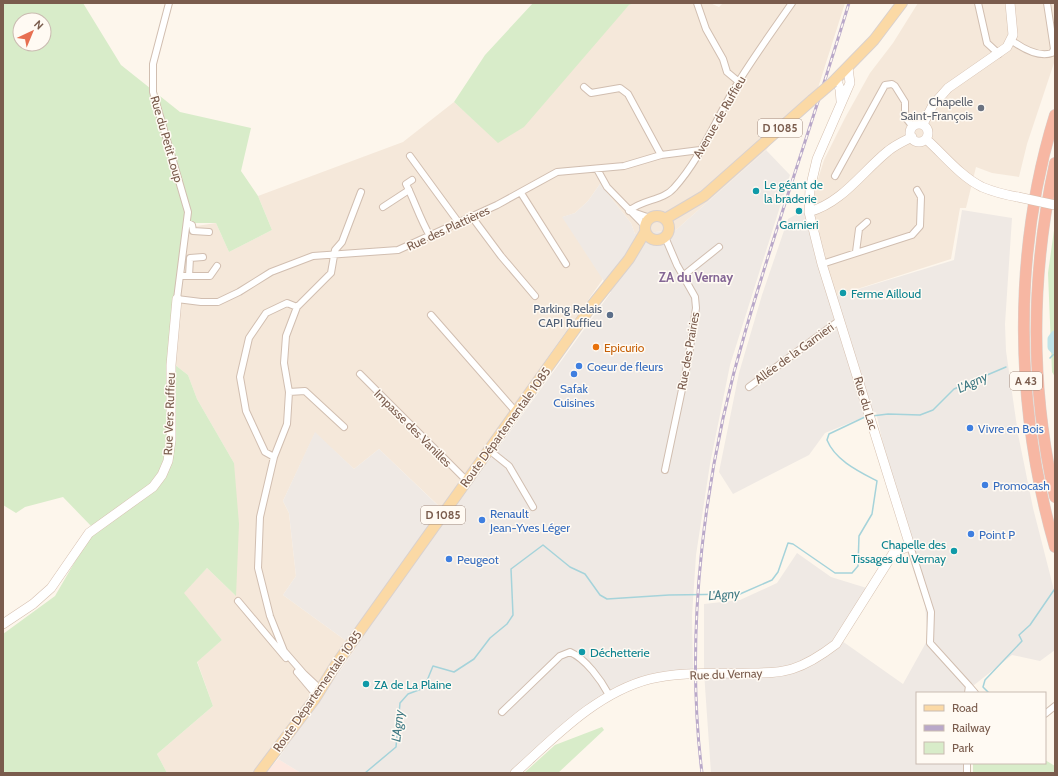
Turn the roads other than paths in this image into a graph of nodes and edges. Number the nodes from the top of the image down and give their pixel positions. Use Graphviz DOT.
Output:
graph roads {
  1 [pos="169,3"];
  2 [pos="697,3"];
  3 [pos="792,3"];
  4 [pos="902,3"];
  5 [pos="978,3"];
  6 [pos="1010,3"];
  7 [pos="1047,3"];
  8 [pos="1052,20"];
  9 [pos="1012,40"];
  10 [pos="999,54"];
  11 [pos="848,68"];
  12 [pos="834,81"];
  13 [pos="739,82"];
  14 [pos="584,87"];
  15 [pos="841,102"];
  16 [pos="1055,115"];
  17 [pos="923,124"];
  18 [pos="913,127"];
  19 [pos="912,137"];
  20 [pos="926,139"];
  21 [pos="700,150"];
  22 [pos="661,155"];
  23 [pos="410,156"];
  24 [pos="1055,163"];
  25 [pos="597,169"];
  26 [pos="835,176"];
  27 [pos="412,180"];
  28 [pos="409,190"];
  29 [pos="917,190"];
  30 [pos="361,192"];
  31 [pos="521,193"];
  32 [pos="1055,204"];
  33 [pos="383,207"];
  34 [pos="629,211"];
  35 [pos="809,212"];
  36 [pos="472,217"];
  37 [pos="867,222"];
  38 [pos="188,223"];
  39 [pos="459,223"];
  40 [pos="667,223"];
  41 [pos="648,229"];
  42 [pos="209,232"];
  43 [pos="430,236"];
  44 [pos="665,237"];
  45 [pos="719,247"];
  46 [pos="856,252"];
  47 [pos="334,254"];
  48 [pos="203,257"];
  49 [pos="566,264"];
  50 [pos="822,264"];
  51 [pos="216,266"];
  52 [pos="684,275"];
  53 [pos="180,276"];
  54 [pos="189,276"];
  55 [pos="535,296"];
  56 [pos="177,299"];
  57 [pos="297,307"];
  58 [pos="431,315"];
  59 [pos="840,320"];
  60 [pos="360,374"];
  61 [pos="749,387"];
  62 [pos="289,392"];
  63 [pos="516,412"];
  64 [pos="344,426"];
  65 [pos="490,450"];
  66 [pos="274,457"];
  67 [pos="664,470"];
  68 [pos="466,481"];
  69 [pos="1055,497"];
  70 [pos="533,507"];
  71 [pos="910,546"];
  72 [pos="1055,547"];
  73 [pos="238,601"];
  74 [pos="3,624"];
  75 [pos="968,690"];
  76 [pos="319,691"];
  77 [pos="609,695"];
  78 [pos="1055,706"];
  79 [pos="502,712"];
  80 [pos="1046,713"];
  81 [pos="259,773"];
  82 [pos="515,773"];
  1 -- 38 [label="street, Rue du Petit Loup"];
  2 -- 13 [label="street"];
  3 -- 13 [label="street, Avenue de Ruffieu"];
  4 -- 11 [label="main road, D 1085"];
  5 -- 10 [label="street"];
  6 -- 9 [label="street"];
  7 -- 8 [label="street"];
  8 -- 9 [label="street"];
  9 -- 10 [label="street"];
  10 -- 17 [label="street"];
  11 -- 12 [label="main road, D 1085"];
  11 -- 15 [label="street, Rue du Lac"];
  12 -- 15 [label="street"];
  12 -- 40 [label="main road, D 1085, bridge"];
  13 -- 21 [label="street, Avenue de Ruffieu"];
  14 -- 22 [label="street"];
  15 -- 35 [label="street, Rue du Lac"];
  16 -- 72 [label="highway, A 43"];
  17 -- 18 [label="street"];
  17 -- 20 [label="street"];
  18 -- 19 [label="street"];
  18 -- 26 [label="street"];
  19 -- 20 [label="street"];
  19 -- 35 [label="street"];
  20 -- 32 [label="street, bridge"];
  21 -- 22 [label="street, Rue des Plattières"];
  21 -- 34 [label="street, Avenue de Ruffieu"];
  22 -- 25 [label="street, Rue des Plattières"];
  23 -- 39 [label="street"];
  24 -- 69 [label="highway, A 43"];
  25 -- 31 [label="street, Rue des Plattières"];
  25 -- 34 [label="street"];
  27 -- 28 [label="street"];
  28 -- 33 [label="street"];
  28 -- 43 [label="street"];
  29 -- 46 [label="street"];
  30 -- 47 [label="street"];
  31 -- 36 [label="street, Rue des Plattières"];
  31 -- 49 [label="street"];
  34 -- 41 [label="street"];
  34 -- 41 [label="street"];
  35 -- 50 [label="street, Rue du Lac"];
  36 -- 39 [label="street, Rue des Plattières"];
  36 -- 55 [label="street"];
  37 -- 46 [label="street"];
  38 -- 42 [label="street"];
  38 -- 53 [label="street, Rue du Petit Loup"];
  39 -- 43 [label="street, Rue des Plattières"];
  40 -- 41 [label="main road"];
  40 -- 44 [label="main road"];
  41 -- 44 [label="main road"];
  41 -- 63 [label="main road, Route Départementale 1085 / D 1085"];
  43 -- 47 [label="street, Rue des Plattières"];
  44 -- 52 [label="street, Rue des Prairies"];
  45 -- 52 [label="street"];
  46 -- 50 [label="street"];
  47 -- 56 [label="street, Rue des Plattières"];
  47 -- 57 [label="street"];
  48 -- 54 [label="street"];
  50 -- 59 [label="street, Rue du Lac"];
  51 -- 54 [label="street"];
  52 -- 67 [label="street, Rue des Prairies"];
  53 -- 54 [label="street"];
  53 -- 56 [label="street, Rue du Petit Loup"];
  56 -- 74 [label="street, Rue Vers Ruffieu"];
  57 -- 62 [label="street"];
  57 -- 66 [label="street"];
  58 -- 63 [label="street"];
  59 -- 61 [label="street, Allée de la Garnieri"];
  59 -- 71 [label="street, Rue du Lac"];
  60 -- 68 [label="street, Impasse des Vanilles"];
  62 -- 64 [label="street"];
  62 -- 66 [label="street"];
  63 -- 65 [label="main road, Route Départementale 1085 / D 1085"];
  65 -- 68 [label="main road, Route Départementale 1085 / D 1085"];
  65 -- 70 [label="street"];
  66 -- 76 [label="street"];
  68 -- 76 [label="main road, Route Départementale 1085 / D 1085"];
  71 -- 75 [label="street, Rue du Lac"];
  71 -- 77 [label="street, Rue du Vernay"];
  73 -- 76 [label="street"];
  76 -- 81 [label="main road, Route Départementale 1085 / D 1085"];
  77 -- 79 [label="street"];
  77 -- 82 [label="street, Rue du Vernay"];
  78 -- 80 [label="street"];
}
